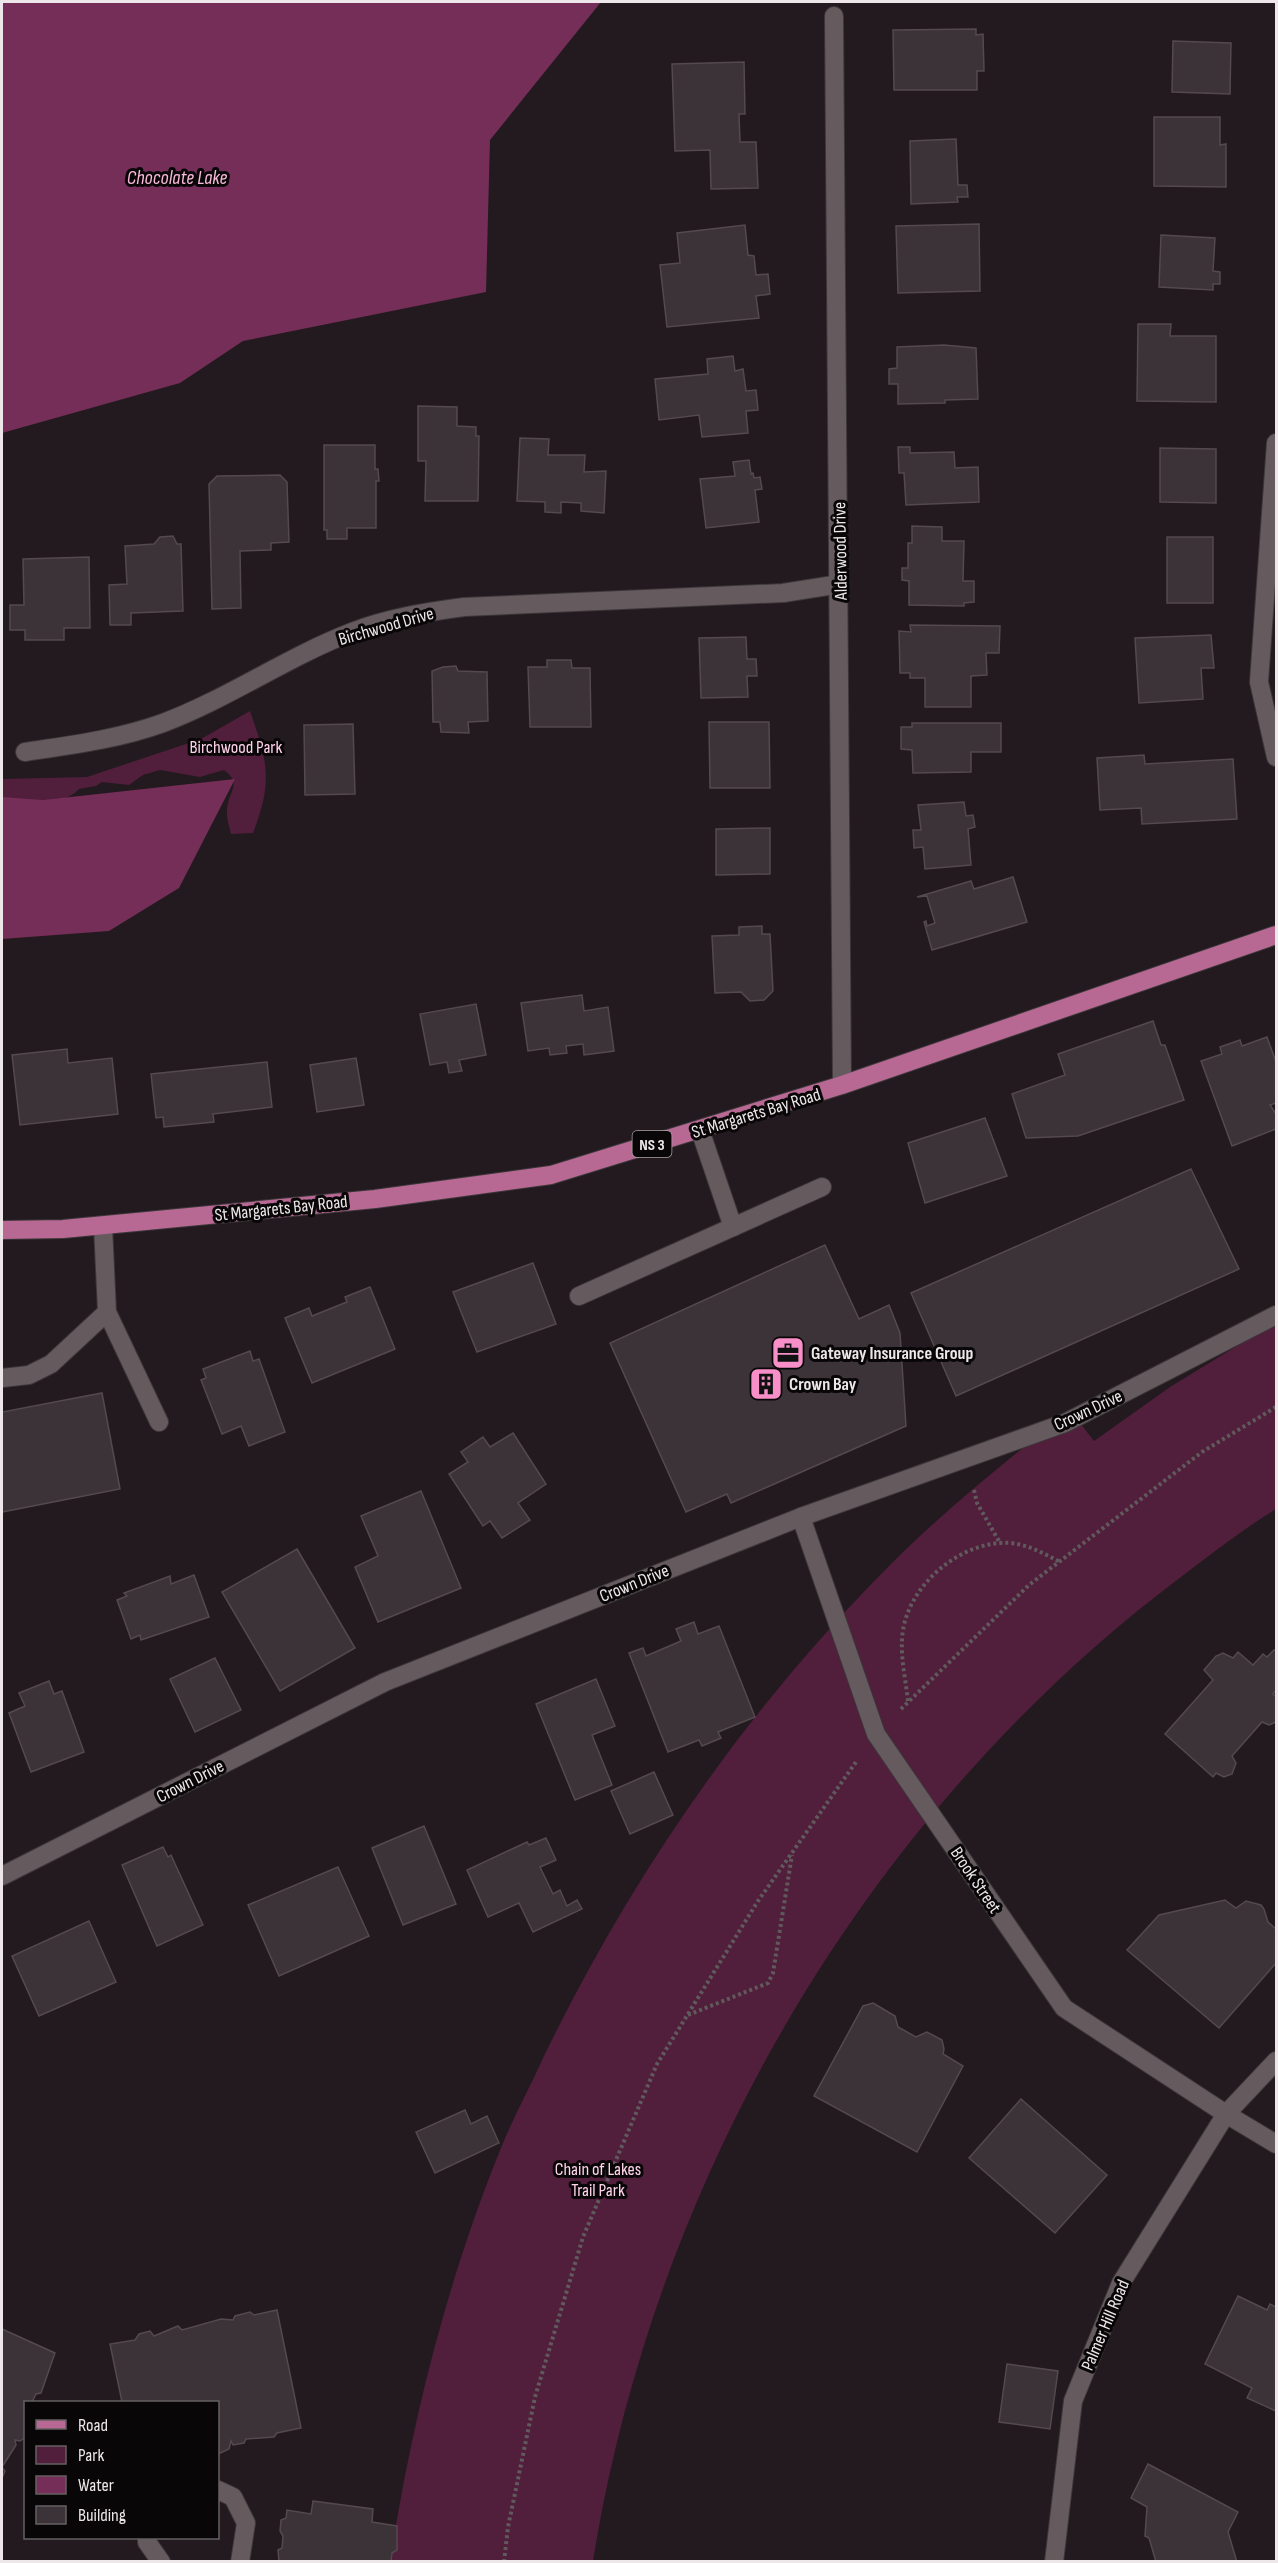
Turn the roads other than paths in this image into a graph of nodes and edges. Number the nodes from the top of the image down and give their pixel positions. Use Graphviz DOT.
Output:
graph roads {
  1 [pos="834,16"];
  2 [pos="1276,443"];
  3 [pos="840,584"];
  4 [pos="25,752"];
  5 [pos="1276,757"];
  6 [pos="1276,935"];
  7 [pos="842,1085"];
  8 [pos="700,1130"];
  9 [pos="822,1187"];
  10 [pos="103,1226"];
  11 [pos="733,1227"];
  12 [pos="2,1230"];
  13 [pos="579,1296"];
  14 [pos="107,1312"];
  15 [pos="1276,1315"];
  16 [pos="2,1378"];
  17 [pos="159,1422"];
  18 [pos="801,1517"];
  19 [pos="2,1876"];
  20 [pos="1276,2061"];
  21 [pos="1226,2114"];
  22 [pos="1276,2144"];
  23 [pos="219,2490"];
  24 [pos="147,2539"];
  25 [pos="161,2562"];
  26 [pos="240,2562"];
  27 [pos="1054,2562"];
  1 -- 3 [label="street, Alderwood Drive"];
  2 -- 5 [label="street"];
  3 -- 4 [label="street, Birchwood Drive"];
  3 -- 7 [label="street, Alderwood Drive"];
  6 -- 7 [label="main road, St Margarets Bay Road / NS 3"];
  7 -- 8 [label="main road, St Margarets Bay Road / NS 3"];
  8 -- 10 [label="main road, St Margarets Bay Road / NS 3"];
  8 -- 11 [label="street"];
  9 -- 11 [label="street"];
  10 -- 12 [label="main road, St Margarets Bay Road / NS 3"];
  10 -- 14 [label="street"];
  11 -- 13 [label="street"];
  14 -- 16 [label="street"];
  14 -- 17 [label="street"];
  15 -- 18 [label="street, Crown Drive"];
  18 -- 19 [label="street, Crown Drive"];
  18 -- 21 [label="street, Brook Street"];
  20 -- 21 [label="street, Palmer Hill Road"];
  21 -- 22 [label="street, Brook Street"];
  21 -- 27 [label="street, Palmer Hill Road"];
  23 -- 26 [label="street"];
  24 -- 25 [label="street"];
}
